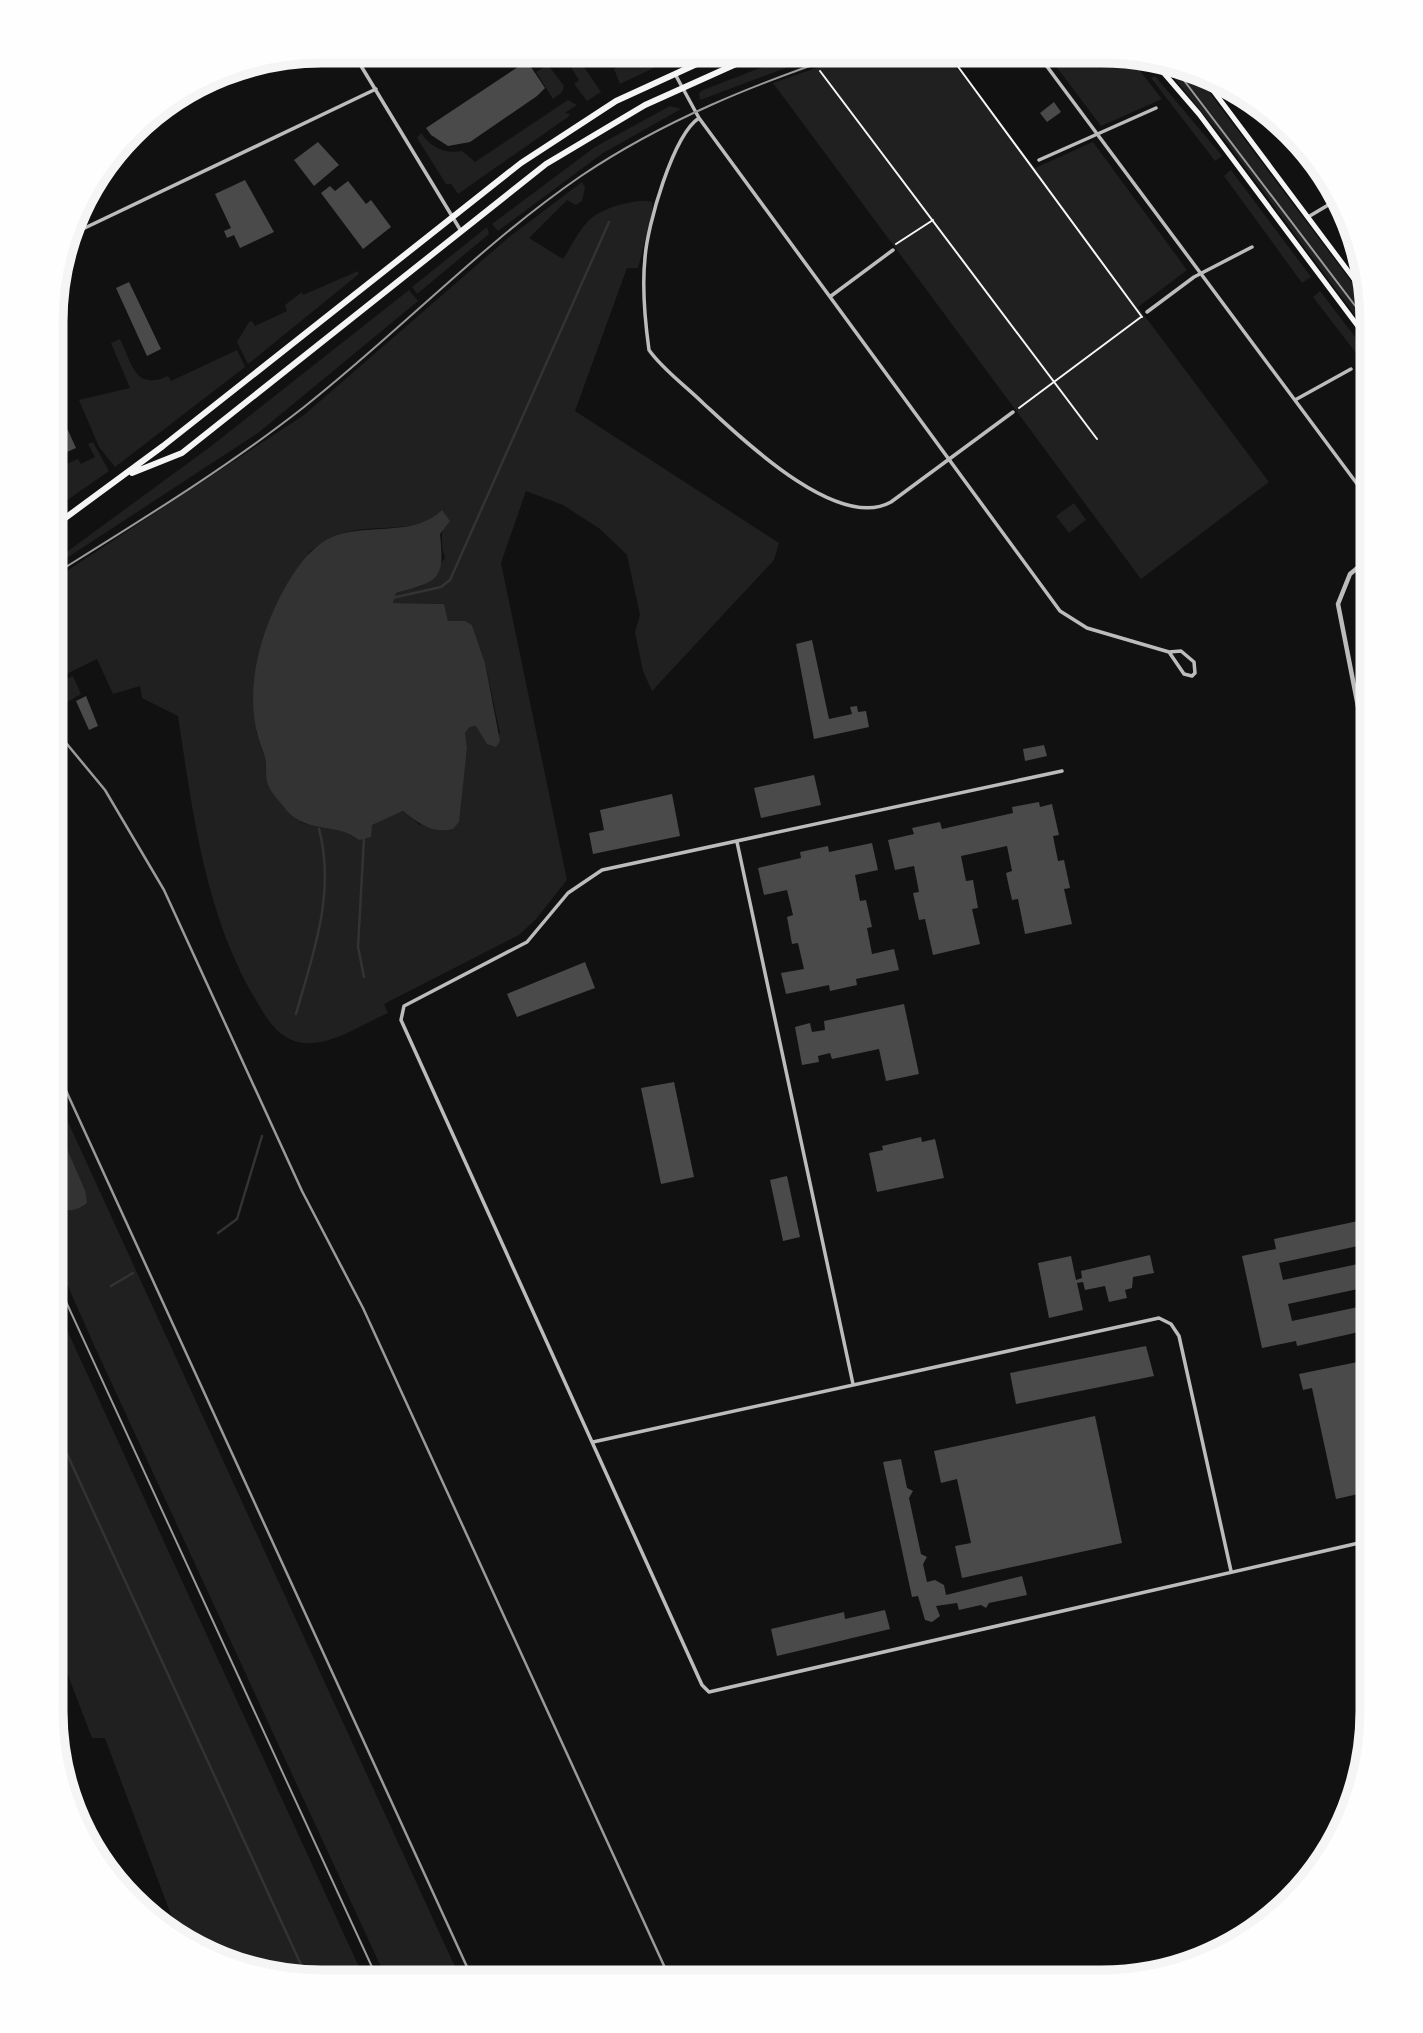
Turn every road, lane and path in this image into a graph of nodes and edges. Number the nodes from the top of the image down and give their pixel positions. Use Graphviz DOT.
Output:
graph roads {
  1 [pos="360,63"];
  2 [pos="696,63"];
  3 [pos="737,63"];
  4 [pos="956,63"];
  5 [pos="1044,63"];
  6 [pos="1162,70"];
  7 [pos="820,71"];
  8 [pos="674,72"];
  9 [pos="682,86"];
  10 [pos="376,89"];
  11 [pos="1214,91"];
  12 [pos="1156,108"];
  13 [pos="699,118"];
  14 [pos="1096,133"];
  15 [pos="1039,160"];
  16 [pos="1331,204"];
  17 [pos="452,217"];
  18 [pos="1308,217"];
  19 [pos="934,220"];
  20 [pos="80,231"];
  21 [pos="461,231"];
  22 [pos="1252,247"];
  23 [pos="893,250"];
  24 [pos="1201,274"];
  25 [pos="1357,283"];
  26 [pos="831,296"];
  27 [pos="1147,312"];
  28 [pos="1142,317"];
  29 [pos="1360,329"];
  30 [pos="1351,369"];
  31 [pos="1055,382"];
  32 [pos="1295,400"];
  33 [pos="1013,412"];
  34 [pos="1097,439"];
  35 [pos="948,460"];
  36 [pos="124,476"];
  37 [pos="1360,488"];
  38 [pos="63,520"];
  39 [pos="1360,566"];
  40 [pos="1168,652"];
  41 [pos="1360,717"];
  42 [pos="1062,771"];
  43 [pos="737,842"];
  44 [pos="853,1384"];
  45 [pos="593,1442"];
  46 [pos="1360,1543"];
  47 [pos="1231,1571"];
  1 -- 10 [label="street"];
  2 -- 8 [label="main road"];
  3 -- 9 [label="main road"];
  4 -- 28 [label="path"];
  5 -- 14 [label="street"];
  6 -- 29 [label="main road"];
  7 -- 19 [label="path"];
  8 -- 9 [label="street"];
  8 -- 17 [label="main road"];
  9 -- 13 [label="street"];
  9 -- 21 [label="main road"];
  10 -- 17 [label="street"];
  10 -- 20 [label="street"];
  11 -- 18 [label="main road"];
  12 -- 14 [label="street"];
  13 -- 26 [label="street"];
  13 -- 35 [label="street"];
  14 -- 15 [label="street"];
  14 -- 24 [label="street"];
  16 -- 18 [label="street"];
  17 -- 21 [label="street"];
  17 -- 36 [label="main road"];
  18 -- 25 [label="main road"];
  19 -- 23 [label="path"];
  19 -- 31 [label="path"];
  21 -- 36 [label="main road"];
  22 -- 24 [label="street"];
  23 -- 26 [label="street"];
  24 -- 27 [label="street"];
  24 -- 32 [label="street"];
  26 -- 35 [label="street"];
  27 -- 28 [label="path"];
  28 -- 31 [label="path"];
  30 -- 32 [label="street"];
  31 -- 33 [label="path"];
  31 -- 34 [label="path"];
  32 -- 37 [label="street"];
  33 -- 35 [label="street"];
  35 -- 40 [label="street"];
  36 -- 38 [label="main road"];
  39 -- 41 [label="street"];
  40 -- 40 [label="street"];
  42 -- 43 [label="street"];
  43 -- 44 [label="street"];
  43 -- 45 [label="street"];
  44 -- 45 [label="street"];
  44 -- 47 [label="street"];
  45 -- 47 [label="street"];
  46 -- 47 [label="street"];
}
